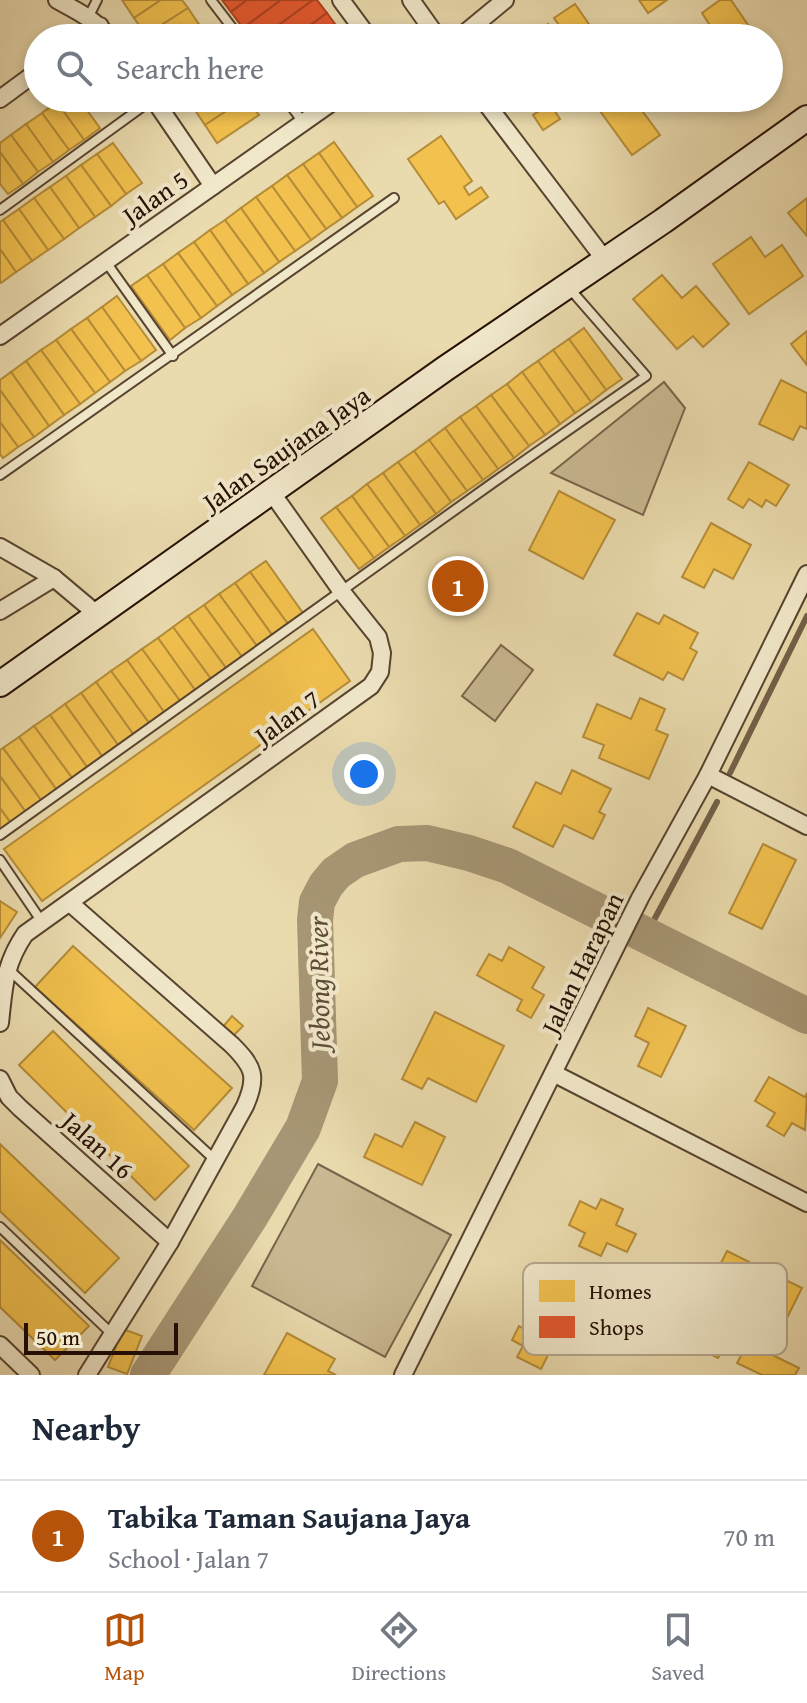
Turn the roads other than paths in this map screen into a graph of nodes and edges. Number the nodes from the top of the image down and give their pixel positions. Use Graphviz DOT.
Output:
graph roads {
  1 [pos="57,0"];
  2 [pos="97,0"];
  3 [pos="211,0"];
  4 [pos="341,0"];
  5 [pos="411,0"];
  6 [pos="505,0"];
  7 [pos="94,24"];
  8 [pos="99,24"];
  9 [pos="229,24"];
  10 [pos="359,24"];
  11 [pos="427,24"];
  12 [pos="476,24"];
  13 [pos="24,81"];
  14 [pos="0,99"];
  15 [pos="135,112"];
  16 [pos="162,112"];
  17 [pos="296,112"];
  18 [pos="318,112"];
  19 [pos="493,112"];
  20 [pos="807,118"];
  21 [pos="303,122"];
  22 [pos="213,186"];
  23 [pos="394,198"];
  24 [pos="0,210"];
  25 [pos="605,260"];
  26 [pos="105,261"];
  27 [pos="567,286"];
  28 [pos="0,336"];
  29 [pos="173,356"];
  30 [pos="0,475"];
  31 [pos="272,493"];
  32 [pos="0,547"];
  33 [pos="807,574"];
  34 [pos="54,578"];
  35 [pos="342,592"];
  36 [pos="0,611"];
  37 [pos="98,615"];
  38 [pos="0,684"];
  39 [pos="708,775"];
  40 [pos="807,826"];
  41 [pos="0,835"];
  42 [pos="0,860"];
  43 [pos="70,903"];
  44 [pos="42,922"];
  45 [pos="6,968"];
  46 [pos="0,1023"];
  47 [pos="555,1074"];
  48 [pos="0,1079"];
  49 [pos="214,1159"];
  50 [pos="807,1203"];
  51 [pos="0,1227"];
  52 [pos="170,1242"];
  53 [pos="112,1334"];
  54 [pos="0,1345"];
  55 [pos="31,1375"];
  56 [pos="87,1375"];
  57 [pos="403,1375"];
  1 -- 7 [label="street"];
  2 -- 8 [label="lane"];
  3 -- 9 [label="lane"];
  4 -- 10 [label="street"];
  5 -- 11 [label="street"];
  6 -- 12 [label="street"];
  13 -- 14 [label="street"];
  15 -- 24 [label="lane"];
  16 -- 22 [label="street"];
  17 -- 21 [label="lane"];
  18 -- 21 [label="street, Jalan 5"];
  19 -- 25 [label="street"];
  20 -- 25 [label="main road, Jalan Saujana Jaya"];
  21 -- 22 [label="street, Jalan 5"];
  22 -- 26 [label="street, Jalan 5"];
  23 -- 29 [label="lane"];
  25 -- 27 [label="main road, Jalan Saujana Jaya"];
  26 -- 28 [label="street, Jalan 5"];
  26 -- 29 [label="lane"];
  27 -- 31 [label="main road, Jalan Saujana Jaya"];
  27 -- 35 [label="lane"];
  29 -- 30 [label="lane"];
  31 -- 35 [label="street, Jalan 7"];
  31 -- 37 [label="main road, Jalan Saujana Jaya"];
  32 -- 34 [label="street"];
  33 -- 39 [label="street, Jalan Harapan"];
  34 -- 36 [label="street"];
  34 -- 37 [label="street"];
  35 -- 41 [label="lane"];
  35 -- 43 [label="street, Jalan 7"];
  37 -- 38 [label="main road, Jalan Saujana Jaya"];
  39 -- 40 [label="street"];
  39 -- 47 [label="street, Jalan Harapan"];
  42 -- 44 [label="lane"];
  43 -- 44 [label="street, Jalan 7"];
  43 -- 49 [label="street"];
  44 -- 45 [label="street"];
  45 -- 46 [label="street"];
  45 -- 49 [label="lane"];
  47 -- 50 [label="street"];
  47 -- 57 [label="street, Jalan Harapan"];
  48 -- 52 [label="street, Jalan 16"];
  49 -- 52 [label="street"];
  51 -- 53 [label="lane"];
  52 -- 53 [label="street"];
  53 -- 56 [label="street"];
  54 -- 55 [label="street"];
}
